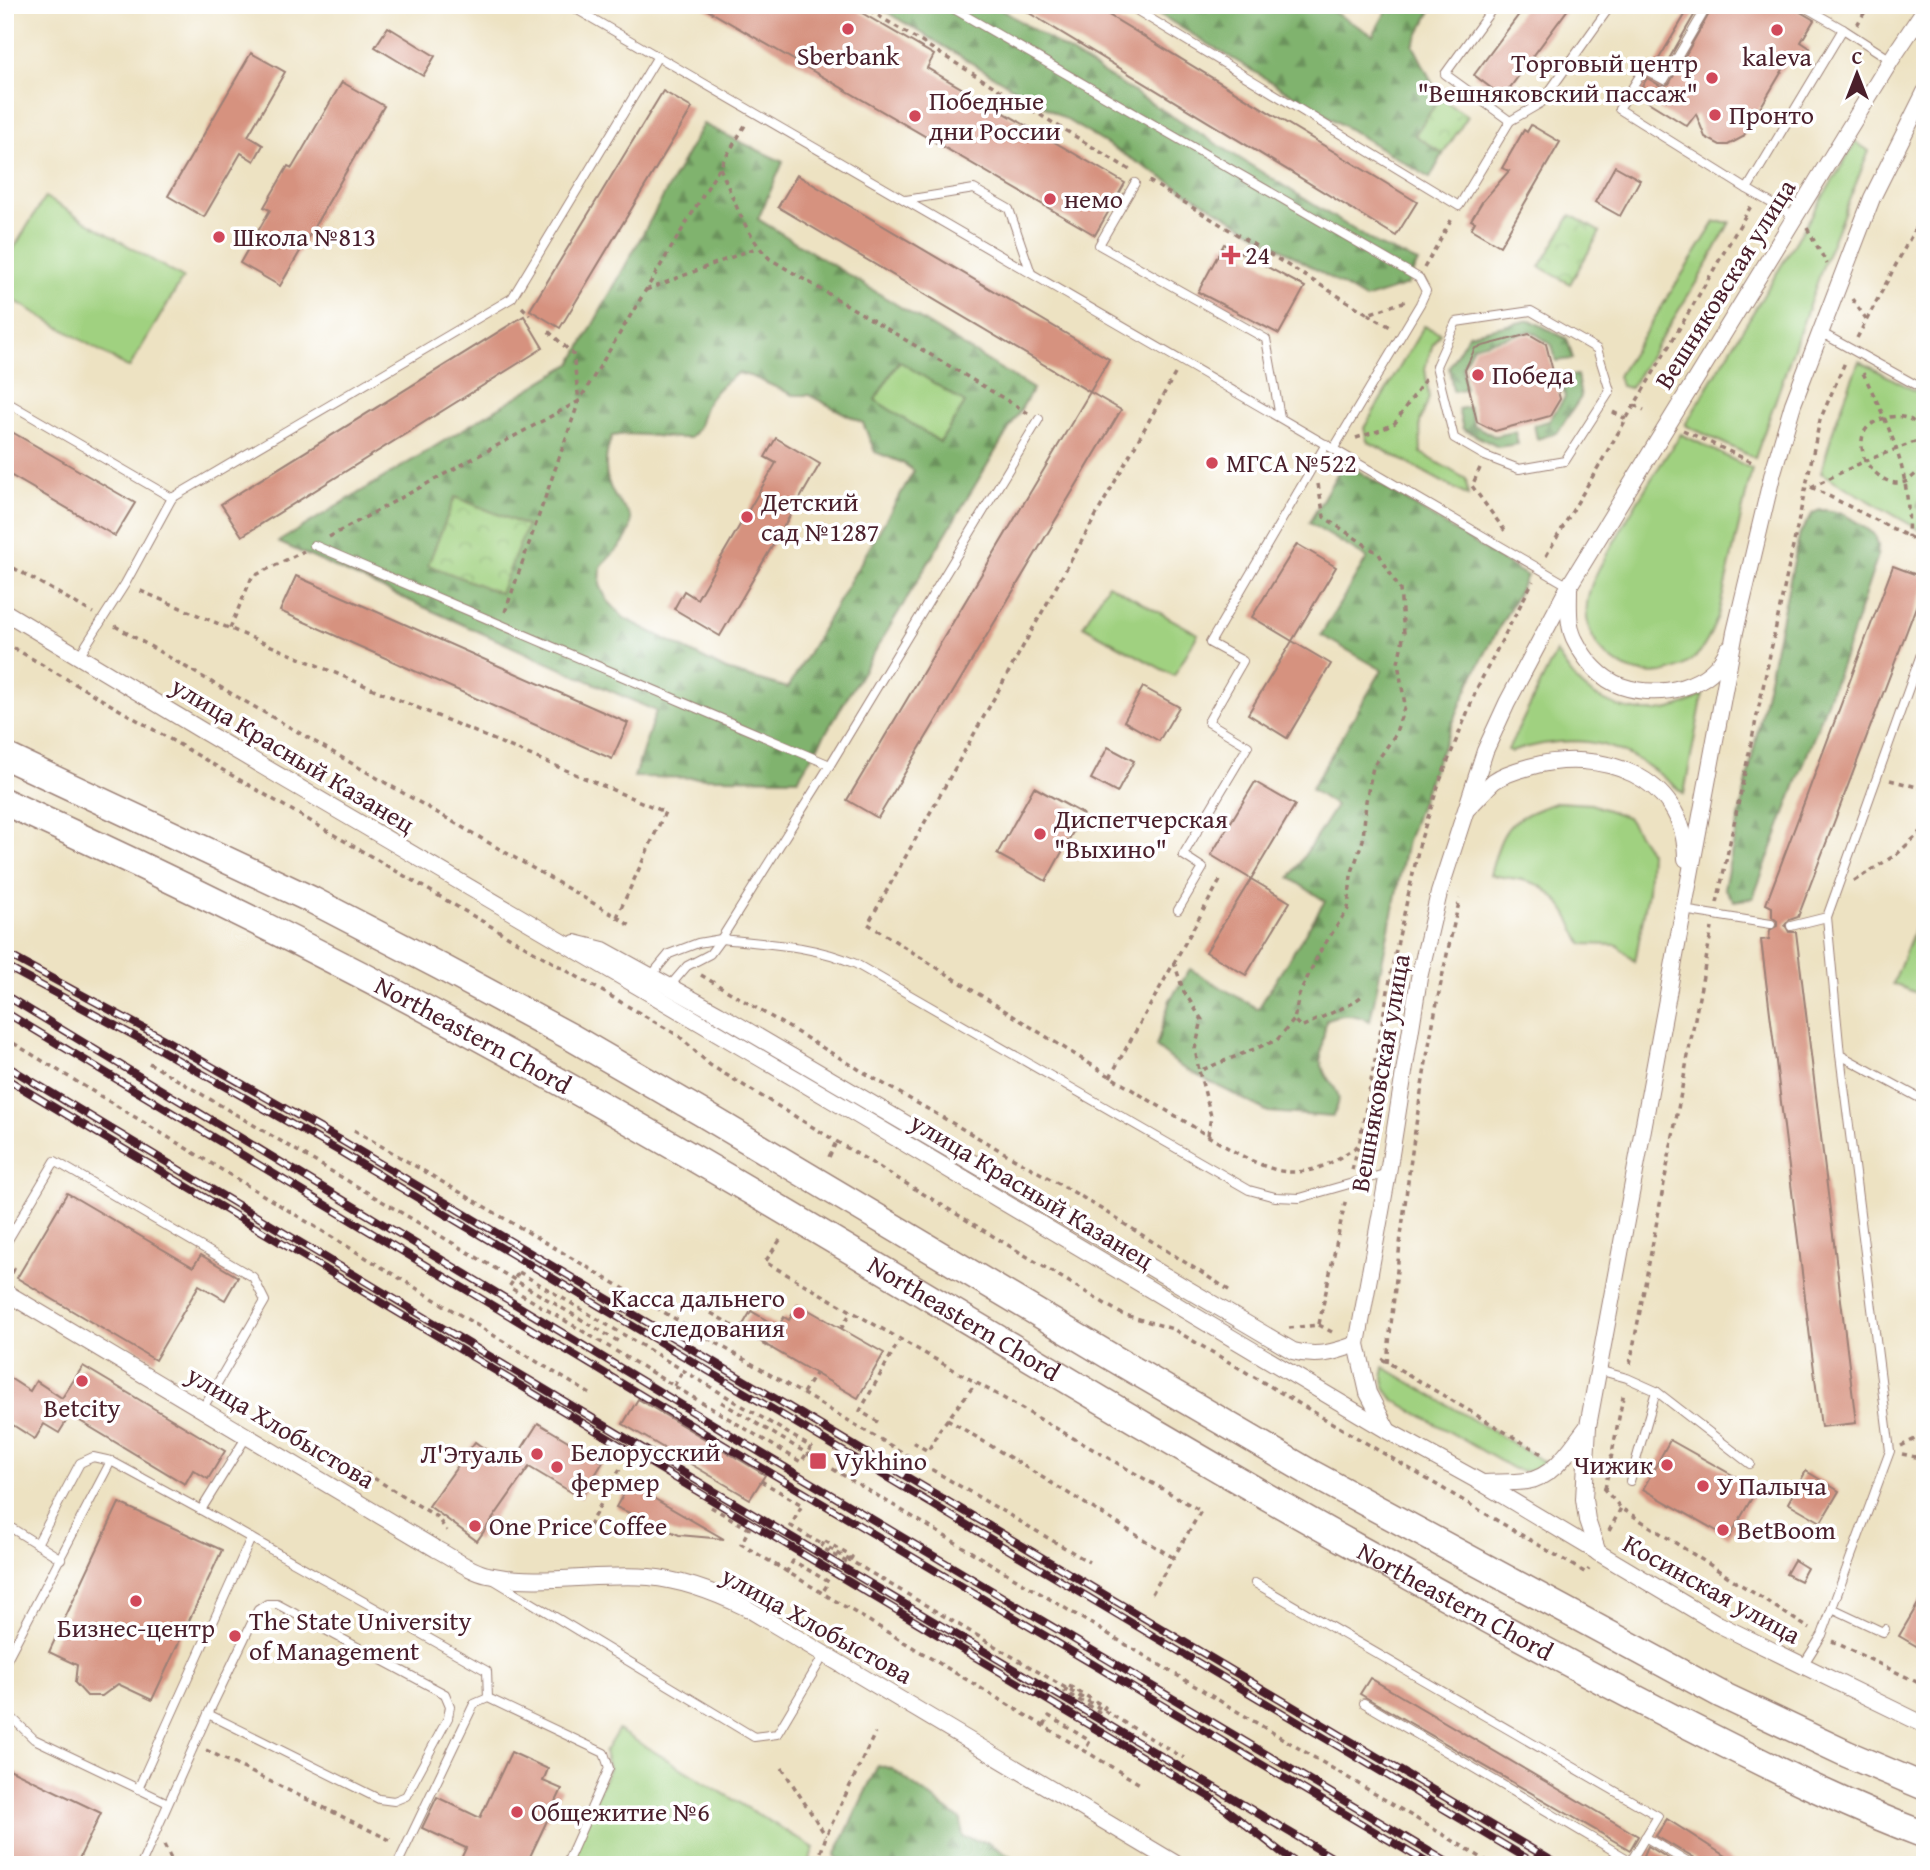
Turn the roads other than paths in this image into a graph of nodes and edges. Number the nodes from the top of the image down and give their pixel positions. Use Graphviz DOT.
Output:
graph roads {
  1 [pos="569,5"];
  2 [pos="947,5"];
  3 [pos="1128,5"];
  4 [pos="1495,5"];
  5 [pos="1611,5"];
  6 [pos="1708,5"];
  7 [pos="1801,5"];
  8 [pos="1925,9"];
  9 [pos="1843,29"];
  10 [pos="658,56"];
  11 [pos="1891,60"];
  12 [pos="1925,92"];
  13 [pos="1510,121"];
  14 [pos="1135,183"];
  15 [pos="1747,189"];
  16 [pos="905,200"];
  17 [pos="1801,221"];
  18 [pos="1031,273"];
  19 [pos="1820,332"];
  20 [pos="1925,390"];
  21 [pos="5,401"];
  22 [pos="1279,417"];
  23 [pos="1039,419"];
  24 [pos="1330,446"];
  25 [pos="1485,456"];
  26 [pos="172,498"];
  27 [pos="314,545"];
  28 [pos="1569,586"];
  29 [pos="5,612"];
  30 [pos="1735,632"];
  31 [pos="1925,643"];
  32 [pos="79,656"];
  33 [pos="5,756"];
  34 [pos="830,765"];
  35 [pos="5,802"];
  36 [pos="1464,813"];
  37 [pos="1178,910"];
  38 [pos="1683,910"];
  39 [pos="1827,916"];
  40 [pos="1771,924"];
  41 [pos="1791,926"];
  42 [pos="721,939"];
  43 [pos="646,982"];
  44 [pos="670,987"];
  45 [pos="1840,1055"];
  46 [pos="1925,1101"];
  47 [pos="1388,1173"];
  48 [pos="5,1245"];
  49 [pos="5,1292"];
  50 [pos="1357,1344"];
  51 [pos="1598,1370"];
  52 [pos="1656,1391"];
  53 [pos="203,1408"];
  54 [pos="1588,1426"];
  55 [pos="1388,1432"];
  56 [pos="247,1436"];
  57 [pos="111,1461"];
  58 [pos="1750,1464"];
  59 [pos="1630,1481"];
  60 [pos="1482,1483"];
  61 [pos="201,1510"];
  62 [pos="5,1524"];
  63 [pos="251,1538"];
  64 [pos="37,1544"];
  65 [pos="1598,1553"];
  66 [pos="61,1559"];
  67 [pos="485,1575"];
  68 [pos="1255,1583"];
  69 [pos="1832,1608"];
  70 [pos="1885,1629"];
  71 [pos="824,1655"];
  72 [pos="5,1663"];
  73 [pos="1802,1667"];
  74 [pos="5,1693"];
  75 [pos="488,1698"];
  76 [pos="1364,1703"];
  77 [pos="208,1714"];
  78 [pos="1925,1726"];
  79 [pos="1925,1787"];
  80 [pos="138,1789"];
  81 [pos="168,1803"];
  82 [pos="1925,1835"];
  83 [pos="1645,1837"];
  84 [pos="1634,1863"];
  85 [pos="141,1865"];
  86 [pos="397,1865"];
  87 [pos="566,1865"];
  88 [pos="1178,1865"];
  89 [pos="1692,1865"];
  1 -- 10 [label="lane"];
  2 -- 24 [label="lane"];
  3 -- 13 [label="lane"];
  4 -- 13 [label="lane"];
  5 -- 13 [label="lane"];
  6 -- 15 [label="lane"];
  7 -- 9 [label="lane"];
  8 -- 11 [label="street, Вешняковская улица"];
  9 -- 11 [label="lane"];
  9 -- 15 [label="lane"];
  10 -- 16 [label="lane"];
  10 -- 26 [label="lane"];
  11 -- 17 [label="street, Вешняковская улица"];
  12 -- 19 [label="street, Вешняковская улица"];
  14 -- 22 [label="lane"];
  15 -- 17 [label="lane"];
  16 -- 18 [label="lane"];
  16 -- 18 [label="lane"];
  17 -- 28 [label="street, Вешняковская улица"];
  18 -- 22 [label="lane"];
  19 -- 20 [label="lane"];
  19 -- 30 [label="street, Вешняковская улица"];
  21 -- 26 [label="lane"];
  22 -- 24 [label="lane"];
  23 -- 34 [label="lane"];
  24 -- 28 [label="lane"];
  24 -- 37 [label="lane"];
  25 -- 25 [label="lane"];
  26 -- 32 [label="lane"];
  27 -- 34 [label="lane"];
  28 -- 30 [label="street, Вешняковская улица"];
  28 -- 36 [label="street, Вешняковская улица"];
  29 -- 32 [label="street, улица Красный Казанец"];
  30 -- 38 [label="street, Вешняковская улица"];
  31 -- 39 [label="lane"];
  32 -- 43 [label="street, улица Красный Казанец"];
  33 -- 79 [label="main road, Northeastern Chord"];
  34 -- 42 [label="lane"];
  35 -- 82 [label="main road, Northeastern Chord"];
  36 -- 38 [label="street, Вешняковская улица"];
  36 -- 47 [label="street, Вешняковская улица"];
  38 -- 40 [label="lane"];
  38 -- 51 [label="street, Вешняковская улица"];
  39 -- 41 [label="lane"];
  39 -- 45 [label="lane"];
  42 -- 43 [label="lane"];
  42 -- 44 [label="lane"];
  42 -- 47 [label="lane"];
  43 -- 44 [label="street, улица Красный Казанец"];
  43 -- 55 [label="street, улица Красный Казанец"];
  44 -- 50 [label="street, улица Красный Казанец"];
  45 -- 46 [label="lane"];
  45 -- 69 [label="lane"];
  47 -- 50 [label="street, Вешняковская улица"];
  48 -- 53 [label="lane"];
  49 -- 53 [label="street, улица Хлобыстова"];
  50 -- 55 [label="street, Вешняковская улица"];
  51 -- 52 [label="lane"];
  51 -- 54 [label="street, Вешняковская улица"];
  52 -- 58 [label="lane"];
  52 -- 59 [label="lane"];
  53 -- 56 [label="street, улица Хлобыстова"];
  54 -- 60 [label="street, Вешняковская улица"];
  54 -- 65 [label="street, Вешняковская улица"];
  55 -- 60 [label="street, улица Красный Казанец"];
  56 -- 61 [label="lane"];
  56 -- 67 [label="street, улица Хлобыстова"];
  57 -- 61 [label="lane"];
  57 -- 64 [label="lane"];
  57 -- 66 [label="lane"];
  60 -- 65 [label="street, Косинская улица"];
  61 -- 63 [label="lane"];
  62 -- 64 [label="lane"];
  63 -- 75 [label="lane"];
  63 -- 80 [label="lane"];
  64 -- 66 [label="lane"];
  65 -- 73 [label="street, Косинская улица"];
  66 -- 72 [label="lane"];
  67 -- 71 [label="street, улица Хлобыстова"];
  67 -- 71 [label="lane"];
  68 -- 83 [label="lane"];
  69 -- 70 [label="lane"];
  69 -- 73 [label="lane"];
  71 -- 88 [label="street, улица Хлобыстова"];
  73 -- 78 [label="street, Косинская улица"];
  74 -- 80 [label="lane"];
  75 -- 86 [label="lane"];
  75 -- 87 [label="lane"];
  76 -- 84 [label="lane"];
  77 -- 77 [label="lane"];
  77 -- 81 [label="lane"];
  80 -- 81 [label="lane"];
  81 -- 85 [label="lane"];
  83 -- 84 [label="lane"];
  83 -- 89 [label="lane"];
}
